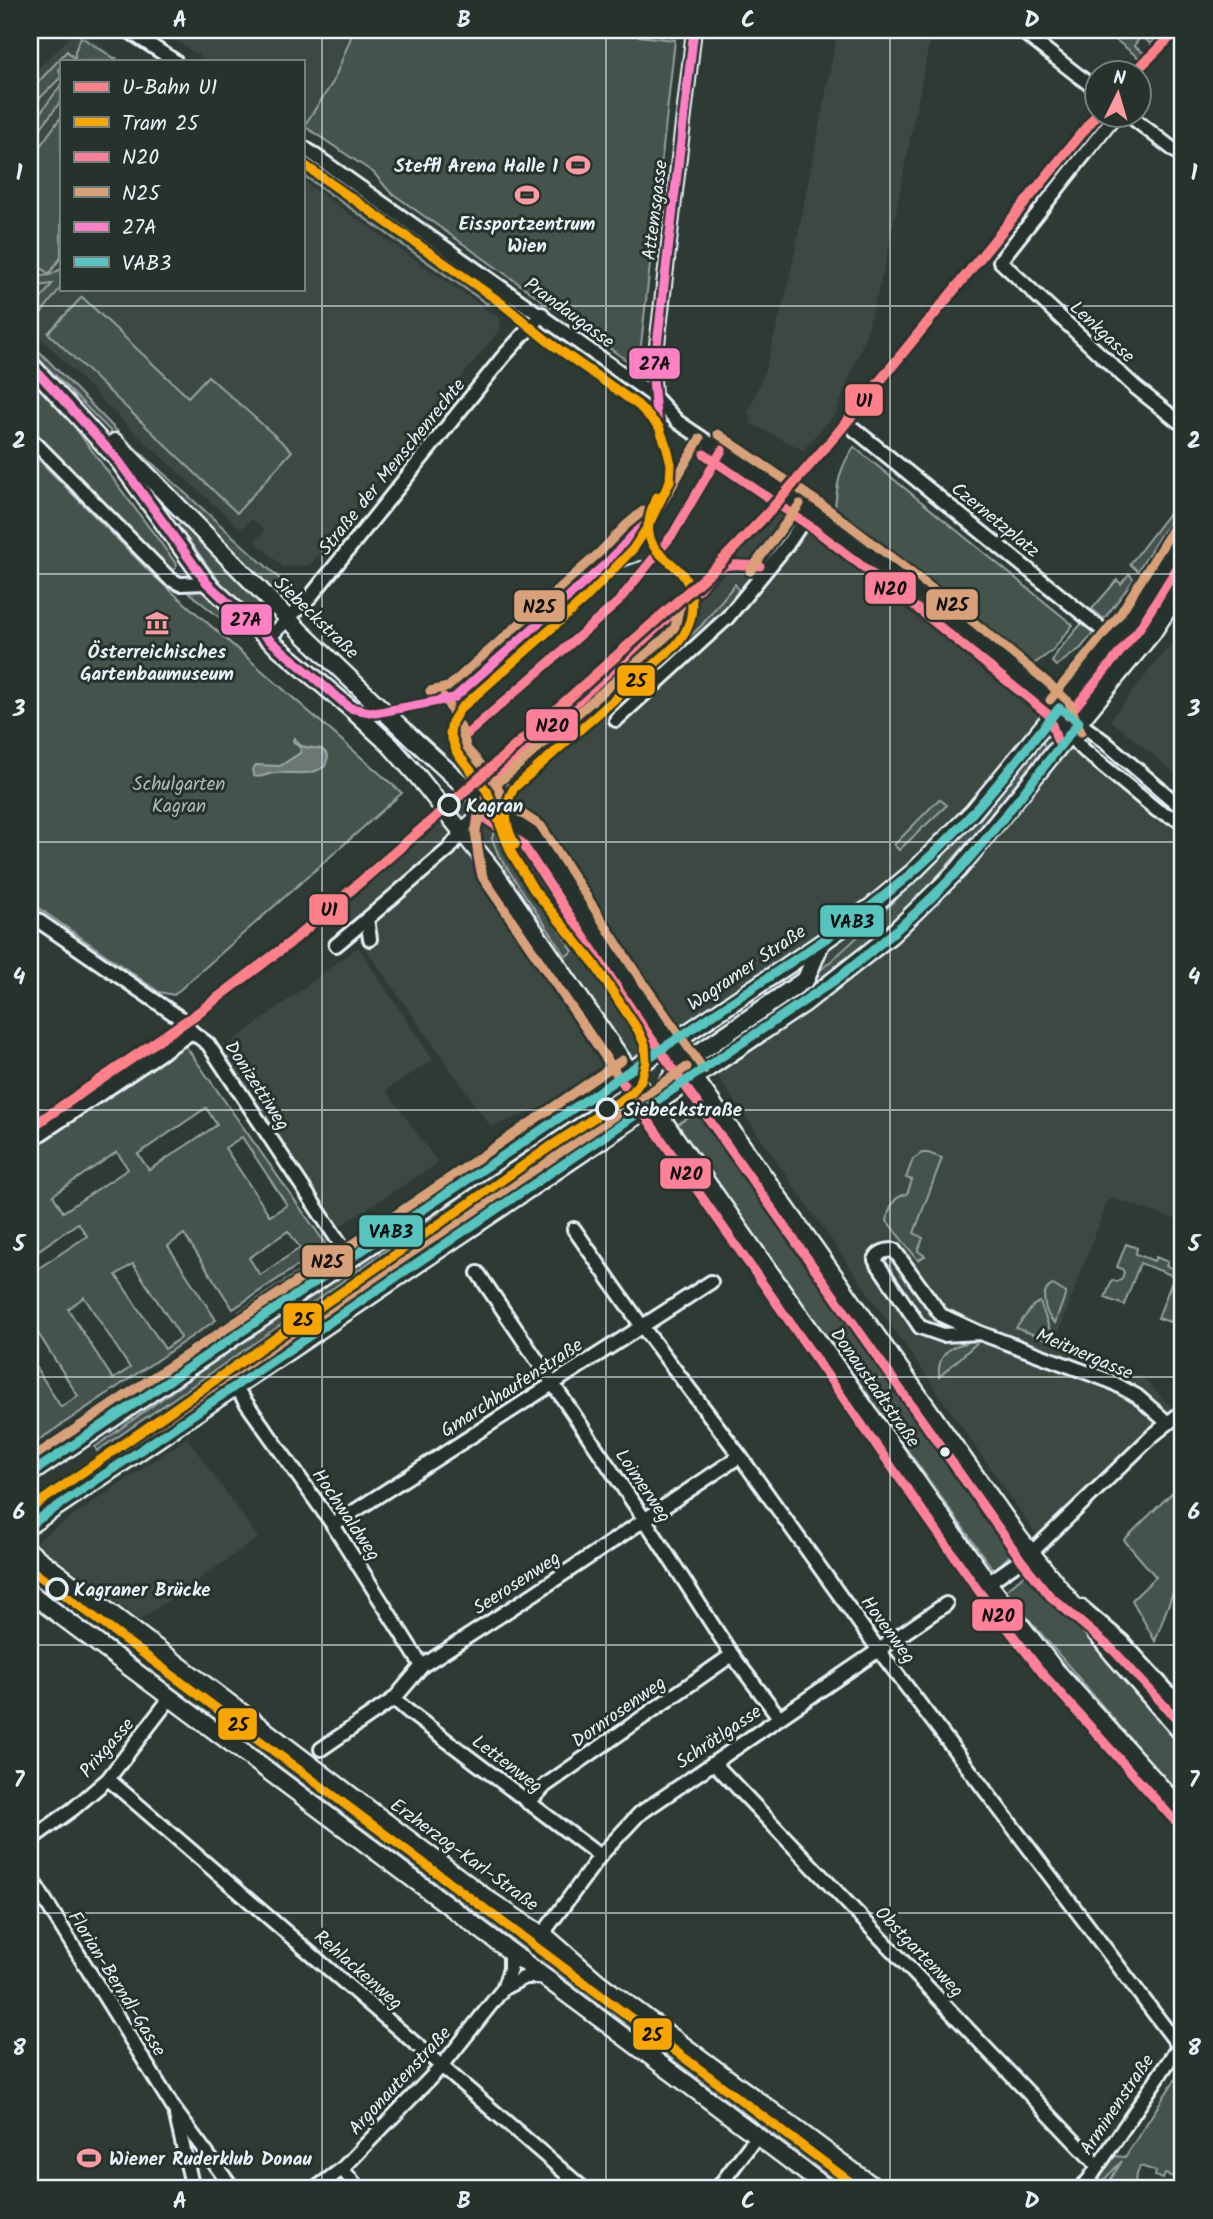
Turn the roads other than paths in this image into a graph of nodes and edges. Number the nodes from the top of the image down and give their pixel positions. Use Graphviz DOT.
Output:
graph roads {
  1 [pos="127,30"];
  2 [pos="694,30"];
  3 [pos="1020,30"];
  4 [pos="173,60"];
  5 [pos="1084,81"];
  6 [pos="1104,130"];
  7 [pos="1148,130"];
  8 [pos="304,149"];
  9 [pos="1183,157"];
  10 [pos="542,314"];
  11 [pos="30,355"];
  12 [pos="30,365"];
  13 [pos="654,396"];
  14 [pos="1183,425"];
  15 [pos="854,429"];
  16 [pos="30,438"];
  17 [pos="810,511"];
  18 [pos="1183,535"];
  19 [pos="207,583"];
  20 [pos="1183,586"];
  21 [pos="289,619"];
  22 [pos="268,639"];
  23 [pos="1115,640"];
  24 [pos="1059,708"];
  25 [pos="616,720"];
  26 [pos="1079,722"];
  27 [pos="1069,736"];
  28 [pos="1183,809"];
  29 [pos="494,810"];
  30 [pos="1183,821"];
  31 [pos="462,832"];
  32 [pos="31,917"];
  33 [pos="367,919"];
  34 [pos="370,939"];
  35 [pos="821,943"];
  36 [pos="336,946"];
  37 [pos="192,1032"];
  38 [pos="670,1043"];
  39 [pos="684,1063"];
  40 [pos="629,1070"];
  41 [pos="694,1077"];
  42 [pos="653,1105"];
  43 [pos="30,1141"];
  44 [pos="574,1229"];
  45 [pos="351,1260"];
  46 [pos="478,1273"];
  47 [pos="711,1282"];
  48 [pos="641,1325"];
  49 [pos="980,1333"];
  50 [pos="551,1383"];
  51 [pos="235,1387"];
  52 [pos="1183,1410"];
  53 [pos="1168,1423"];
  54 [pos="740,1455"];
  55 [pos="30,1475"];
  56 [pos="645,1520"];
  57 [pos="30,1525"];
  58 [pos="333,1525"];
  59 [pos="30,1552"];
  60 [pos="1031,1553"];
  61 [pos="988,1583"];
  62 [pos="1059,1587"];
  63 [pos="30,1594"];
  64 [pos="946,1604"];
  65 [pos="878,1649"];
  66 [pos="732,1655"];
  67 [pos="422,1666"];
  68 [pos="171,1697"];
  69 [pos="394,1699"];
  70 [pos="1183,1708"];
  71 [pos="779,1717"];
  72 [pos="1183,1734"];
  73 [pos="321,1749"];
  74 [pos="714,1763"];
  75 [pos="108,1779"];
  76 [pos="528,1803"];
  77 [pos="1183,1812"];
  78 [pos="30,1840"];
  79 [pos="600,1856"];
  80 [pos="30,1876"];
  81 [pos="542,1934"];
  82 [pos="504,1946"];
  83 [pos="545,1977"];
  84 [pos="503,1989"];
  85 [pos="1181,2043"];
  86 [pos="442,2066"];
  87 [pos="174,2109"];
  88 [pos="757,2136"];
  89 [pos="1098,2166"];
  90 [pos="342,2169"];
  91 [pos="194,2189"];
  92 [pos="233,2189"];
  93 [pos="315,2189"];
  94 [pos="359,2189"];
  95 [pos="584,2189"];
  96 [pos="718,2189"];
  97 [pos="828,2189"];
  98 [pos="877,2189"];
  99 [pos="1079,2189"];
  1 -- 4 [label="street"];
  2 -- 13 [label="street, Attemsgasse"];
  3 -- 5 [label="street"];
  6 -- 14 [label="street, Lenkgasse"];
  7 -- 9 [label="street"];
  8 -- 10 [label="street, Prandaugasse"];
  10 -- 13 [label="street, Prandaugasse"];
  10 -- 21 [label="street, Straße der Menschenrechte"];
  11 -- 21 [label="main road, Siebeckstraße"];
  12 -- 19 [label="main road"];
  13 -- 17 [label="street, Prandaugasse"];
  15 -- 23 [label="street, Czernetzplatz"];
  16 -- 19 [label="street"];
  17 -- 24 [label="street"];
  17 -- 25 [label="street"];
  18 -- 23 [label="main road, Wagramer Straße"];
  19 -- 22 [label="main road"];
  20 -- 26 [label="main road"];
  21 -- 22 [label="street, Straße der Menschenrechte"];
  21 -- 29 [label="main road, Siebeckstraße"];
  22 -- 31 [label="main road"];
  23 -- 24 [label="main road, Wagramer Straße"];
  24 -- 26 [label="street"];
  24 -- 27 [label="street"];
  24 -- 35 [label="main road, Wagramer Straße"];
  26 -- 27 [label="main road"];
  26 -- 28 [label="street"];
  27 -- 30 [label="street"];
  27 -- 41 [label="main road"];
  29 -- 31 [label="main road"];
  29 -- 38 [label="main road, Siebeckstraße"];
  31 -- 33 [label="street"];
  31 -- 40 [label="main road"];
  32 -- 37 [label="street, Donizettiweg"];
  33 -- 34 [label="street"];
  33 -- 36 [label="street"];
  35 -- 38 [label="main road, Wagramer Straße"];
  35 -- 39 [label="main road"];
  37 -- 43 [label="street"];
  37 -- 45 [label="street, Donizettiweg"];
  38 -- 39 [label="main road, Siebeckstraße"];
  38 -- 40 [label="main road, Wagramer Straße"];
  39 -- 41 [label="main road, Donaustadtstraße"];
  39 -- 42 [label="main road"];
  40 -- 42 [label="main road, Donaustadtstraße"];
  40 -- 45 [label="main road, Wagramer Straße"];
  41 -- 42 [label="main road"];
  41 -- 60 [label="main road, Donaustadtstraße"];
  42 -- 51 [label="main road"];
  42 -- 61 [label="main road, Donaustadtstraße"];
  44 -- 48 [label="street, Hovenweg"];
  45 -- 55 [label="main road, Wagramer Straße"];
  46 -- 50 [label="street, Loimerweg"];
  47 -- 48 [label="street, Gmarchhaufenstraße"];
  48 -- 50 [label="street, Gmarchhaufenstraße"];
  48 -- 54 [label="street, Hovenweg"];
  49 -- 49 [label="street, Meitnergasse"];
  49 -- 53 [label="street, Meitnergasse"];
  50 -- 56 [label="street, Loimerweg"];
  50 -- 58 [label="street, Gmarchhaufenstraße"];
  51 -- 57 [label="main road"];
  51 -- 58 [label="street, Hochwaldweg"];
  52 -- 53 [label="street"];
  53 -- 60 [label="street"];
  54 -- 56 [label="street, Seerosenweg"];
  54 -- 65 [label="street, Hovenweg"];
  56 -- 66 [label="street, Loimerweg"];
  56 -- 67 [label="street, Seerosenweg"];
  58 -- 67 [label="street, Hochwaldweg"];
  59 -- 81 [label="main road, Erzherzog-Karl-Straße"];
  60 -- 61 [label="street"];
  60 -- 62 [label="main road, Donaustadtstraße"];
  61 -- 77 [label="main road, Donaustadtstraße"];
  62 -- 70 [label="street, Donaustadtstraße"];
  62 -- 72 [label="main road, Donaustadtstraße"];
  63 -- 68 [label="main road"];
  64 -- 65 [label="street, Schrötlgasse"];
  65 -- 71 [label="street, Schrötlgasse"];
  65 -- 85 [label="street, Hovenweg"];
  66 -- 71 [label="street, Loimerweg"];
  66 -- 76 [label="street, Dornrosenweg"];
  67 -- 69 [label="street, Seerosenweg"];
  68 -- 75 [label="street, Prixgasse"];
  68 -- 82 [label="main road"];
  69 -- 73 [label="street, Seerosenweg"];
  69 -- 76 [label="street, Lettenweg"];
  71 -- 74 [label="street, Schrötlgasse"];
  74 -- 79 [label="street, Schrötlgasse"];
  74 -- 89 [label="street, Obstgartenweg"];
  75 -- 78 [label="street, Prixgasse"];
  75 -- 86 [label="street, Rehlackenweg"];
  76 -- 79 [label="street, Lettenweg"];
  79 -- 81 [label="street, Schrötlgasse"];
  80 -- 87 [label="street, Florian-Berndl-Gasse"];
  81 -- 98 [label="main road, Erzherzog-Karl-Straße"];
  82 -- 83 [label="main road"];
  82 -- 84 [label="street, Argonautenstraße"];
  83 -- 84 [label="street"];
  83 -- 88 [label="main road"];
  84 -- 86 [label="street, Argonautenstraße"];
  85 -- 89 [label="street, Arminenstraße"];
  86 -- 90 [label="street, Argonautenstraße"];
  86 -- 95 [label="street, Rehlackenweg"];
  87 -- 91 [label="street, Florian-Berndl-Gasse"];
  87 -- 92 [label="street, Florian-Berndl-Gasse"];
  88 -- 96 [label="street"];
  88 -- 97 [label="main road"];
  89 -- 99 [label="street, Arminenstraße"];
  90 -- 93 [label="street, Argonautenstraße"];
  90 -- 94 [label="street"];
}
